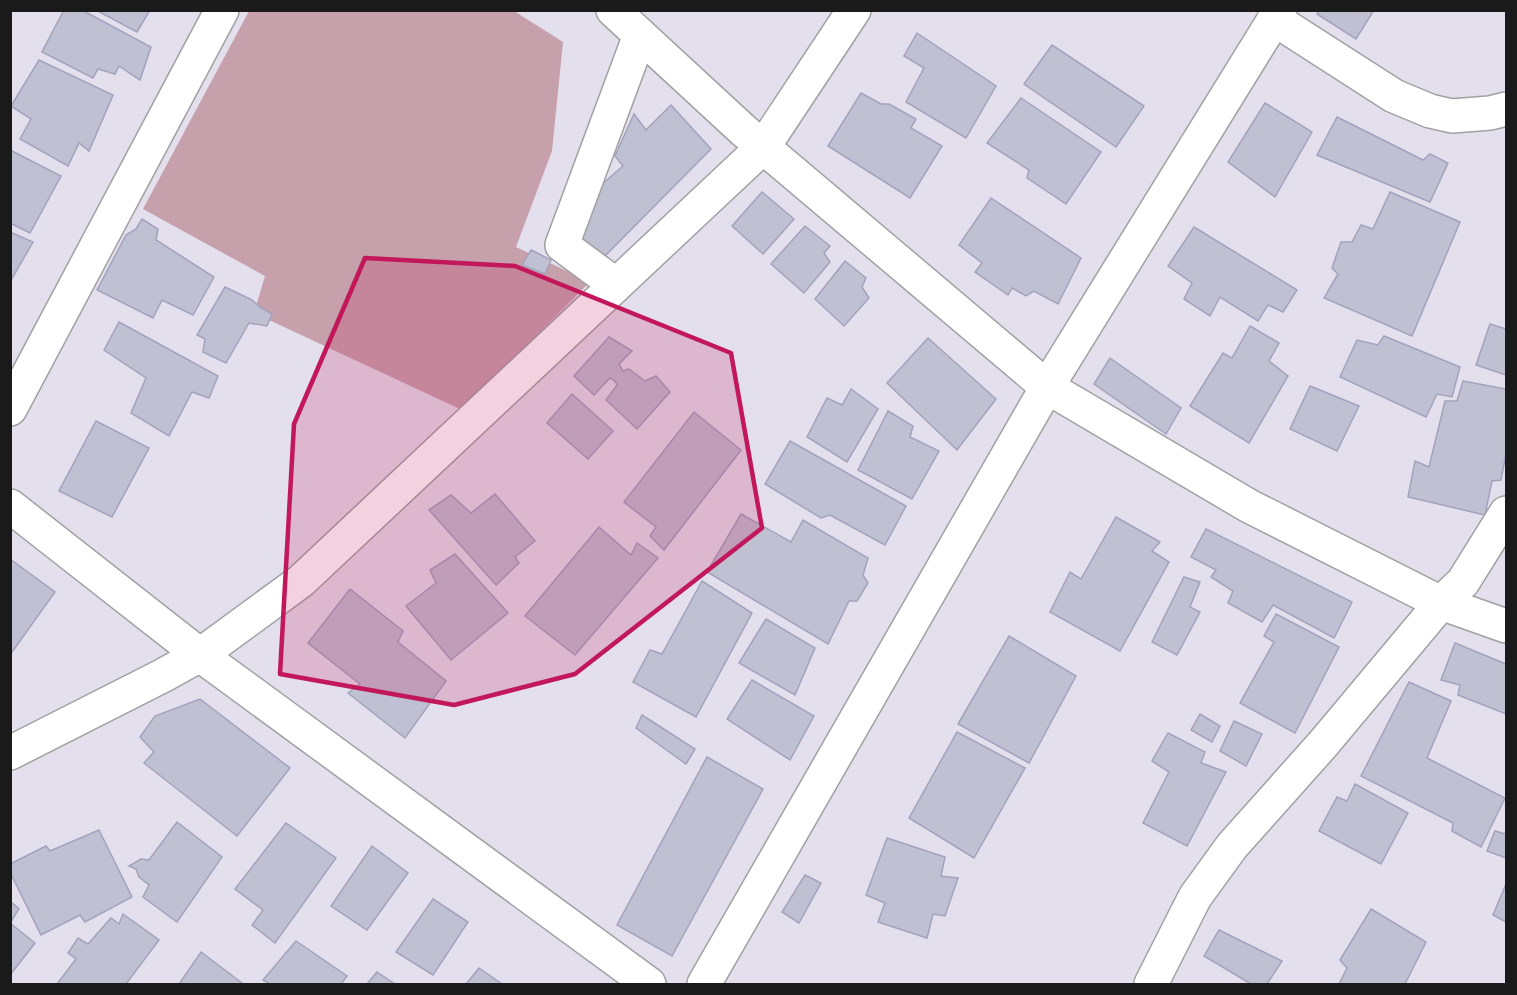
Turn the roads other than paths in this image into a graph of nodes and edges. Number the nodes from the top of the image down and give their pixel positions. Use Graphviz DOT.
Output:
graph roads {
  1 [pos="222,10"];
  2 [pos="613,10"];
  3 [pos="854,10"];
  4 [pos="1277,15"];
  5 [pos="640,35"];
  6 [pos="1506,109"];
  7 [pos="764,146"];
  8 [pos="616,285"];
  9 [pos="1047,387"];
  10 [pos="10,409"];
  11 [pos="10,506"];
  12 [pos="1506,513"];
  13 [pos="1441,603"];
  14 [pos="1506,626"];
  15 [pos="200,655"];
  16 [pos="10,753"];
  17 [pos="649,984"];
  18 [pos="704,984"];
  19 [pos="1151,984"];
  1 -- 10 [label="street"];
  2 -- 5 [label="street"];
  3 -- 7 [label="street"];
  4 -- 6 [label="street"];
  4 -- 9 [label="street"];
  5 -- 7 [label="street"];
  5 -- 8 [label="street"];
  7 -- 8 [label="street"];
  7 -- 9 [label="street"];
  8 -- 15 [label="street"];
  9 -- 13 [label="street"];
  9 -- 18 [label="street"];
  11 -- 15 [label="street"];
  12 -- 13 [label="street"];
  13 -- 14 [label="street"];
  13 -- 19 [label="street"];
  15 -- 16 [label="street"];
  15 -- 17 [label="street"];
}
